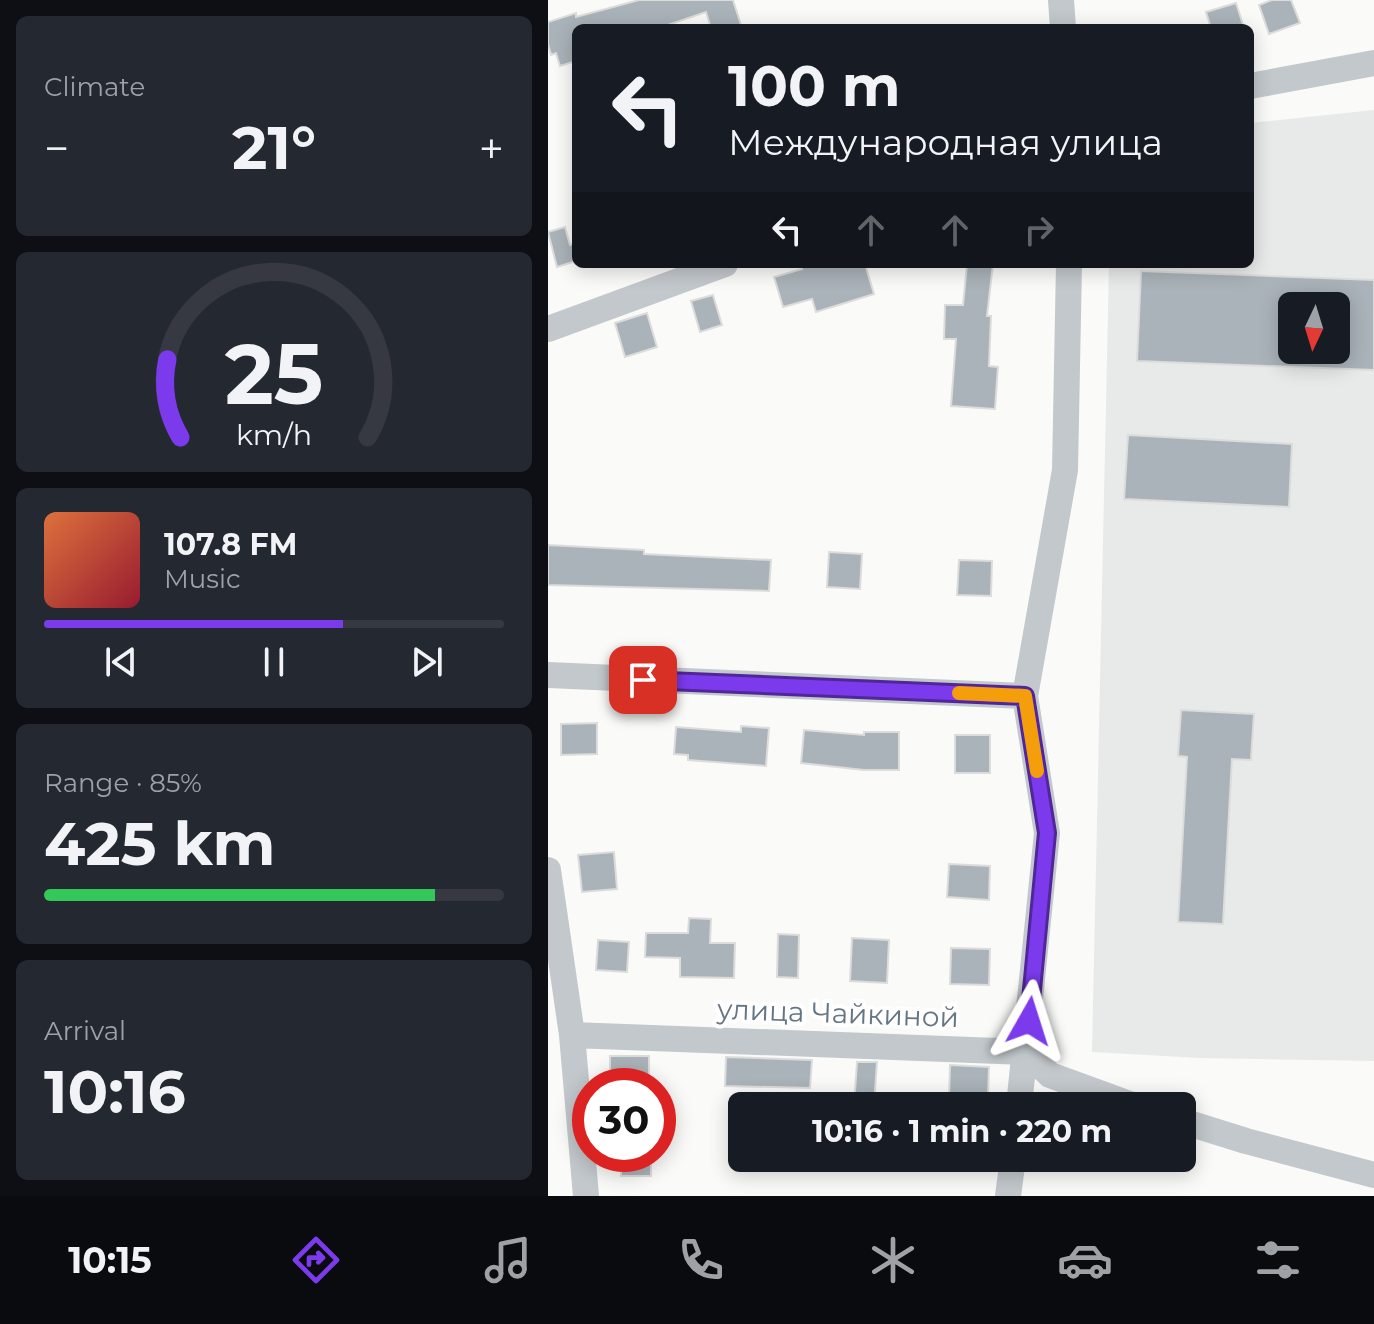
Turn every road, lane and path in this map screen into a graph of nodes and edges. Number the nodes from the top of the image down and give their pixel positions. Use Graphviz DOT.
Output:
graph roads {
  1 [pos="1061,0"];
  2 [pos="1063,24"];
  3 [pos="1374,63"];
  4 [pos="1254,85"];
  5 [pos="714,268"];
  6 [pos="1069,268"];
  7 [pos="548,329"];
  8 [pos="548,675"];
  9 [pos="1025,696"];
  10 [pos="548,870"];
  11 [pos="572,1035"];
  12 [pos="1026,1052"];
  13 [pos="1021,1092"];
  14 [pos="1097,1092"];
  15 [pos="1196,1125"];
  16 [pos="1011,1172"];
  17 [pos="1374,1175"];
  18 [pos="586,1196"];
  19 [pos="1008,1196"];
  1 -- 2 [label="street"];
  3 -- 4 [label="street"];
  5 -- 7 [label="street"];
  6 -- 9 [label="street"];
  8 -- 9 [label="street"];
  9 -- 12 [label="street"];
  10 -- 11 [label="street"];
  11 -- 12 [label="street, улица Чайкиной"];
  11 -- 18 [label="street"];
  12 -- 13 [label="street"];
  12 -- 14 [label="street"];
  15 -- 17 [label="street"];
  16 -- 19 [label="street"];
}
